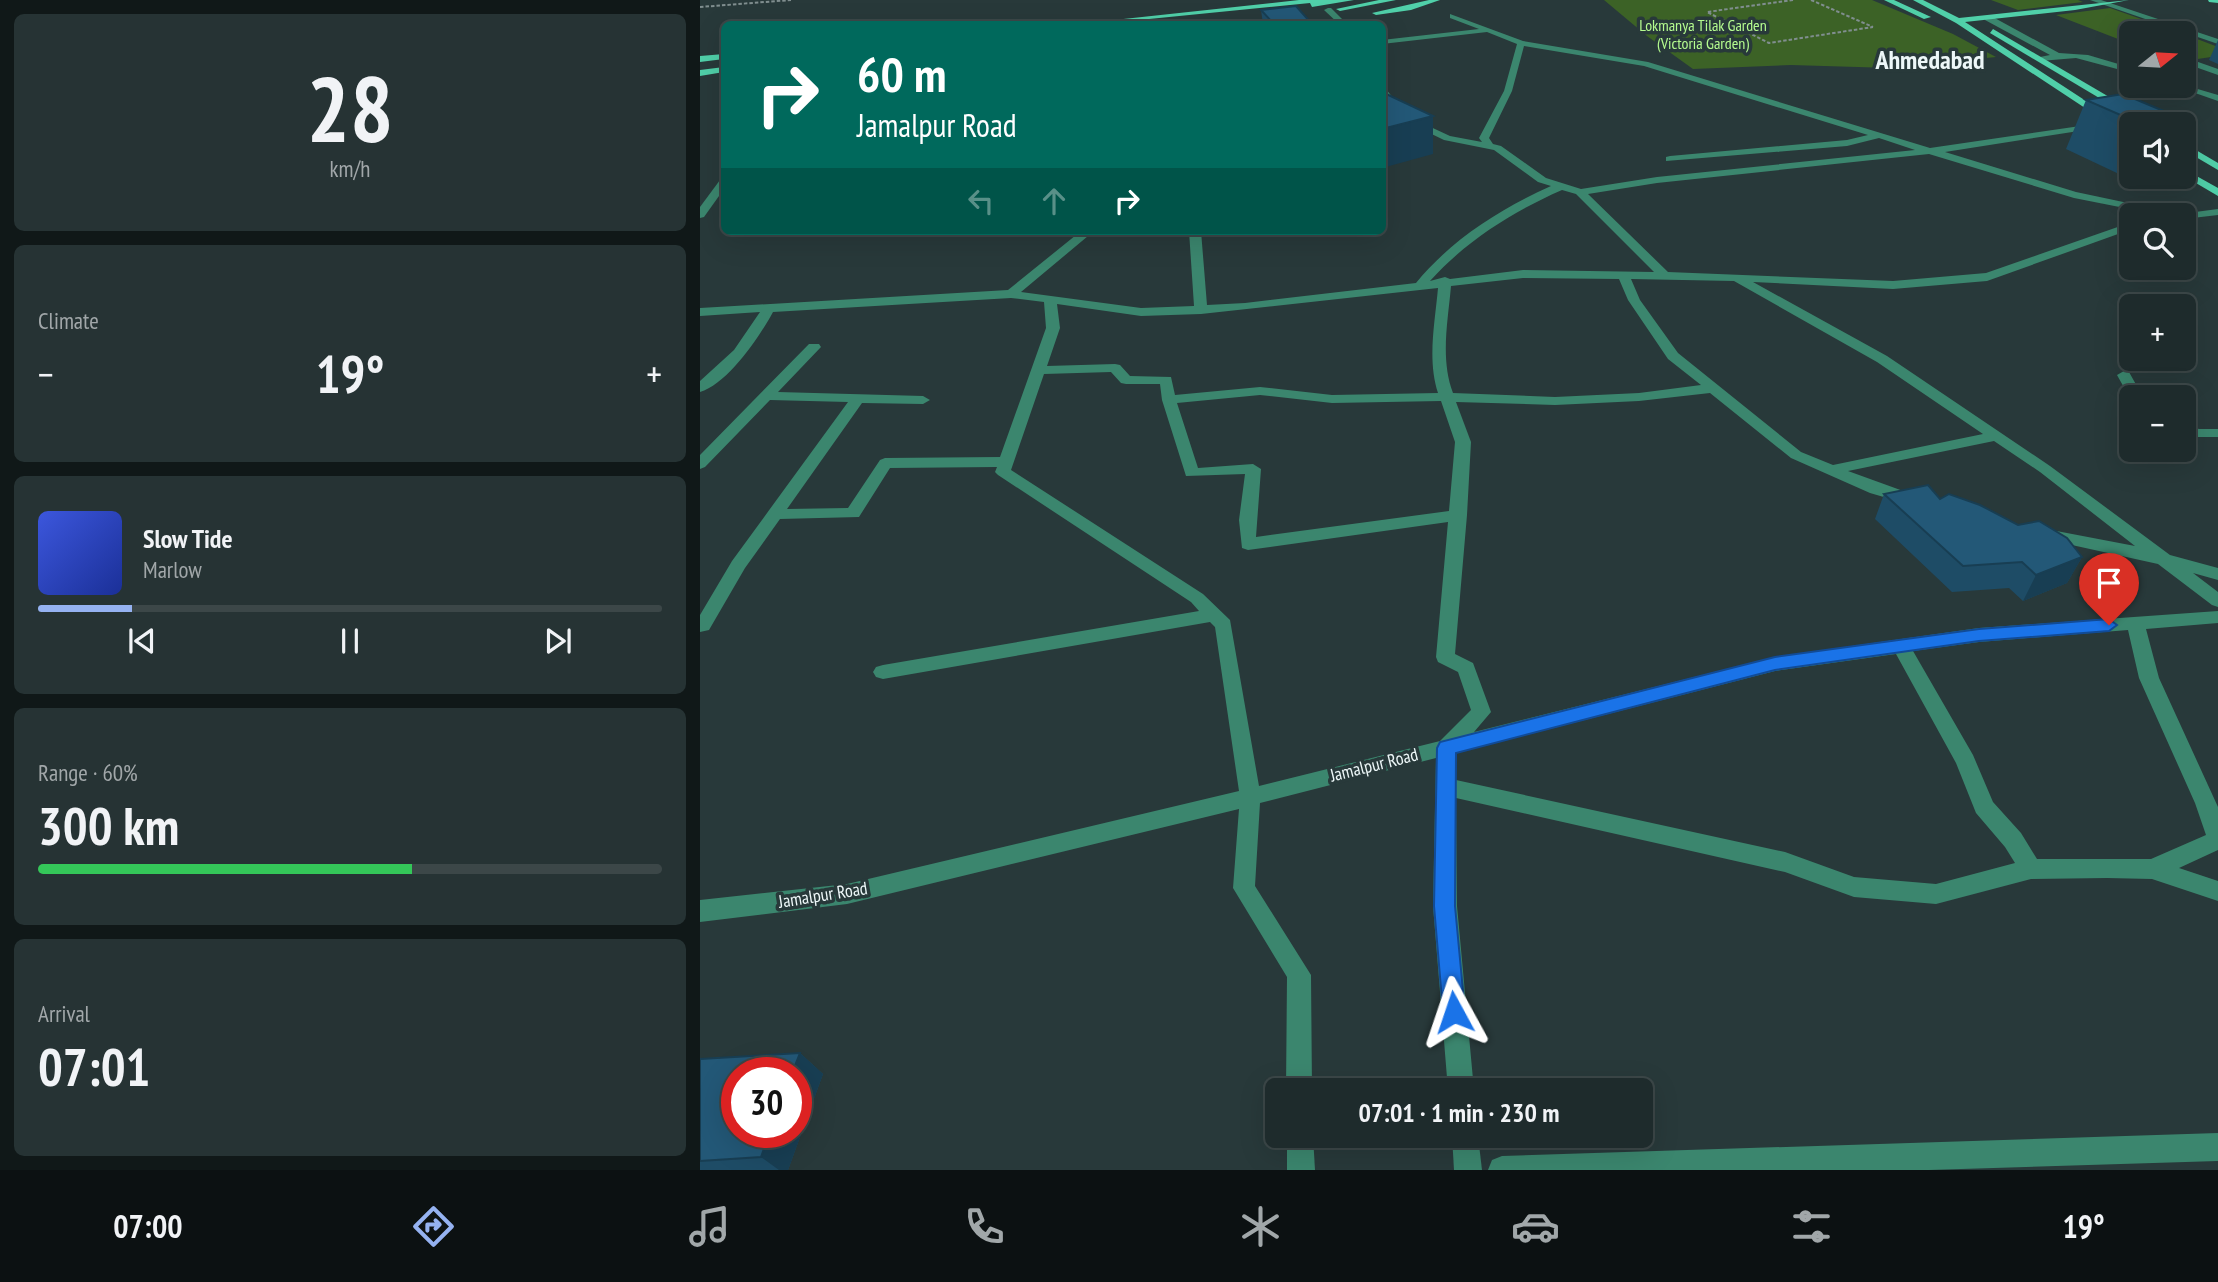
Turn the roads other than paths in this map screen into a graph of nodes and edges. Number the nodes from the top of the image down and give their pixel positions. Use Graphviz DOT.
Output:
graph roads {
  1 [pos="1321,0"];
  2 [pos="1350,0"];
  3 [pos="1392,0"];
  4 [pos="1436,0"];
  5 [pos="1888,0"];
  6 [pos="1908,0"];
  7 [pos="1917,0"];
  8 [pos="2094,0"];
  9 [pos="2125,0"];
  10 [pos="2212,0"];
  11 [pos="2218,1"];
  12 [pos="1946,3"];
  13 [pos="2106,4"];
  14 [pos="1928,5"];
  15 [pos="1361,6"];
  16 [pos="1328,10"];
  17 [pos="1965,10"];
  18 [pos="1304,13"];
  19 [pos="1453,16"];
  20 [pos="1988,18"];
  21 [pos="1973,19"];
  22 [pos="1111,21"];
  23 [pos="1150,21"];
  24 [pos="1340,21"];
  25 [pos="1958,21"];
  26 [pos="1488,30"];
  27 [pos="2218,32"];
  28 [pos="2198,36"];
  29 [pos="1386,42"];
  30 [pos="2218,42"];
  31 [pos="1521,43"];
  32 [pos="2055,54"];
  33 [pos="721,59"];
  34 [pos="2043,59"];
  35 [pos="700,61"];
  36 [pos="2196,64"];
  37 [pos="2119,68"];
  38 [pos="721,70"];
  39 [pos="700,72"];
  40 [pos="2218,72"];
  41 [pos="2196,91"];
  42 [pos="2218,98"];
  43 [pos="1387,104"];
  44 [pos="2129,112"];
  45 [pos="2111,123"];
  46 [pos="2119,128"];
  47 [pos="1880,135"];
  48 [pos="1488,144"];
  49 [pos="1930,151"];
  50 [pos="2196,153"];
  51 [pos="1670,159"];
  52 [pos="2218,167"];
  53 [pos="2196,179"];
  54 [pos="721,186"];
  55 [pos="1561,186"];
  56 [pos="1580,192"];
  57 [pos="2218,193"];
  58 [pos="2119,204"];
  59 [pos="2218,212"];
  60 [pos="700,215"];
  61 [pos="2196,215"];
  62 [pos="2119,230"];
  63 [pos="1083,235"];
  64 [pos="1195,235"];
  65 [pos="1623,274"];
  66 [pos="1664,275"];
  67 [pos="1734,276"];
  68 [pos="1445,281"];
  69 [pos="1421,284"];
  70 [pos="1011,294"];
  71 [pos="1050,301"];
  72 [pos="768,309"];
  73 [pos="1201,310"];
  74 [pos="700,312"];
  75 [pos="814,347"];
  76 [pos="1037,370"];
  77 [pos="2123,374"];
  78 [pos="2129,385"];
  79 [pos="700,388"];
  80 [pos="1713,388"];
  81 [pos="768,396"];
  82 [pos="1448,397"];
  83 [pos="857,400"];
  84 [pos="923,400"];
  85 [pos="1169,400"];
  86 [pos="2196,433"];
  87 [pos="2218,433"];
  88 [pos="1997,436"];
  89 [pos="1006,462"];
  90 [pos="700,464"];
  91 [pos="1832,470"];
  92 [pos="1923,504"];
  93 [pos="776,514"];
  94 [pos="1459,515"];
  95 [pos="2025,530"];
  96 [pos="2164,559"];
  97 [pos="2218,574"];
  98 [pos="2218,601"];
  99 [pos="1214,615"];
  100 [pos="2218,617"];
  101 [pos="2135,623"];
  102 [pos="700,625"];
  103 [pos="1901,646"];
  104 [pos="883,672"];
  105 [pos="1446,748"];
  106 [pos="1446,787"];
  107 [pos="1250,797"];
  108 [pos="2218,840"];
  109 [pos="2031,869"];
  110 [pos="2152,869"];
  111 [pos="2218,891"];
  112 [pos="700,911"];
  113 [pos="1299,1078"];
  114 [pos="1460,1078"];
  115 [pos="2218,1147"];
  116 [pos="1300,1148"];
  117 [pos="1466,1148"];
  118 [pos="1514,1169"];
  119 [pos="1301,1170"];
  120 [pos="1468,1170"];
  1 -- 22 [label="main road"];
  2 -- 23 [label="main road"];
  3 -- 15 [label="main road"];
  4 -- 15 [label="main road"];
  5 -- 25 [label="main road"];
  6 -- 14 [label="main road"];
  7 -- 14 [label="main road"];
  8 -- 13 [label="street"];
  9 -- 13 [label="main road"];
  10 -- 11 [label="main road"];
  12 -- 21 [label="main road"];
  13 -- 20 [label="main road"];
  13 -- 28 [label="street"];
  14 -- 25 [label="main road"];
  15 -- 16 [label="main road"];
  16 -- 18 [label="main road"];
  16 -- 24 [label="street"];
  17 -- 20 [label="main road"];
  19 -- 26 [label="street"];
  20 -- 21 [label="main road"];
  20 -- 32 [label="street"];
  21 -- 25 [label="main road"];
  21 -- 34 [label="main road"];
  25 -- 45 [label="main road"];
  26 -- 29 [label="street"];
  26 -- 31 [label="street"];
  27 -- 28 [label="street"];
  28 -- 30 [label="street"];
  31 -- 47 [label="street"];
  31 -- 48 [label="street"];
  32 -- 34 [label="street"];
  32 -- 37 [label="street"];
  33 -- 35 [label="main road"];
  34 -- 44 [label="main road"];
  36 -- 40 [label="street"];
  38 -- 39 [label="main road"];
  41 -- 42 [label="street"];
  43 -- 48 [label="street"];
  45 -- 46 [label="main road"];
  45 -- 49 [label="street"];
  47 -- 49 [label="street"];
  47 -- 51 [label="street"];
  48 -- 55 [label="street"];
  49 -- 56 [label="street"];
  49 -- 58 [label="street"];
  50 -- 52 [label="main road"];
  53 -- 57 [label="main road"];
  54 -- 60 [label="street"];
  55 -- 56 [label="street"];
  55 -- 69 [label="street"];
  56 -- 66 [label="street"];
  59 -- 61 [label="street"];
  62 -- 67 [label="street"];
  63 -- 70 [label="street"];
  64 -- 73 [label="street"];
  65 -- 66 [label="street"];
  65 -- 68 [label="street"];
  65 -- 80 [label="street"];
  66 -- 67 [label="street"];
  67 -- 88 [label="street"];
  68 -- 69 [label="street"];
  68 -- 82 [label="street"];
  69 -- 73 [label="street"];
  70 -- 71 [label="street"];
  70 -- 72 [label="street"];
  71 -- 73 [label="street"];
  71 -- 76 [label="street"];
  72 -- 74 [label="street"];
  72 -- 79 [label="street"];
  75 -- 81 [label="street"];
  76 -- 85 [label="street"];
  76 -- 89 [label="street"];
  77 -- 78 [label="street"];
  80 -- 82 [label="street"];
  80 -- 91 [label="street"];
  81 -- 83 [label="street"];
  81 -- 90 [label="street"];
  82 -- 85 [label="street"];
  82 -- 94 [label="street"];
  83 -- 84 [label="street"];
  83 -- 93 [label="street"];
  85 -- 94 [label="street"];
  86 -- 87 [label="street"];
  88 -- 91 [label="street"];
  88 -- 96 [label="street"];
  89 -- 93 [label="street"];
  89 -- 99 [label="street"];
  91 -- 92 [label="street"];
  93 -- 102 [label="street"];
  94 -- 105 [label="street"];
  95 -- 96 [label="street"];
  96 -- 97 [label="street"];
  96 -- 98 [label="street"];
  99 -- 104 [label="street"];
  99 -- 107 [label="street"];
  100 -- 101 [label="street, Jamalpur Road"];
  101 -- 103 [label="street, Jamalpur Road"];
  101 -- 108 [label="street"];
  103 -- 105 [label="street, Jamalpur Road"];
  103 -- 109 [label="street"];
  105 -- 106 [label="street"];
  105 -- 107 [label="street, Jamalpur Road"];
  106 -- 109 [label="street"];
  106 -- 114 [label="street"];
  107 -- 112 [label="street, Jamalpur Road"];
  107 -- 113 [label="street"];
  108 -- 110 [label="street"];
  109 -- 110 [label="street"];
  110 -- 111 [label="street"];
  115 -- 118 [label="street"];
  116 -- 119 [label="street"];
  117 -- 120 [label="street"];
}
